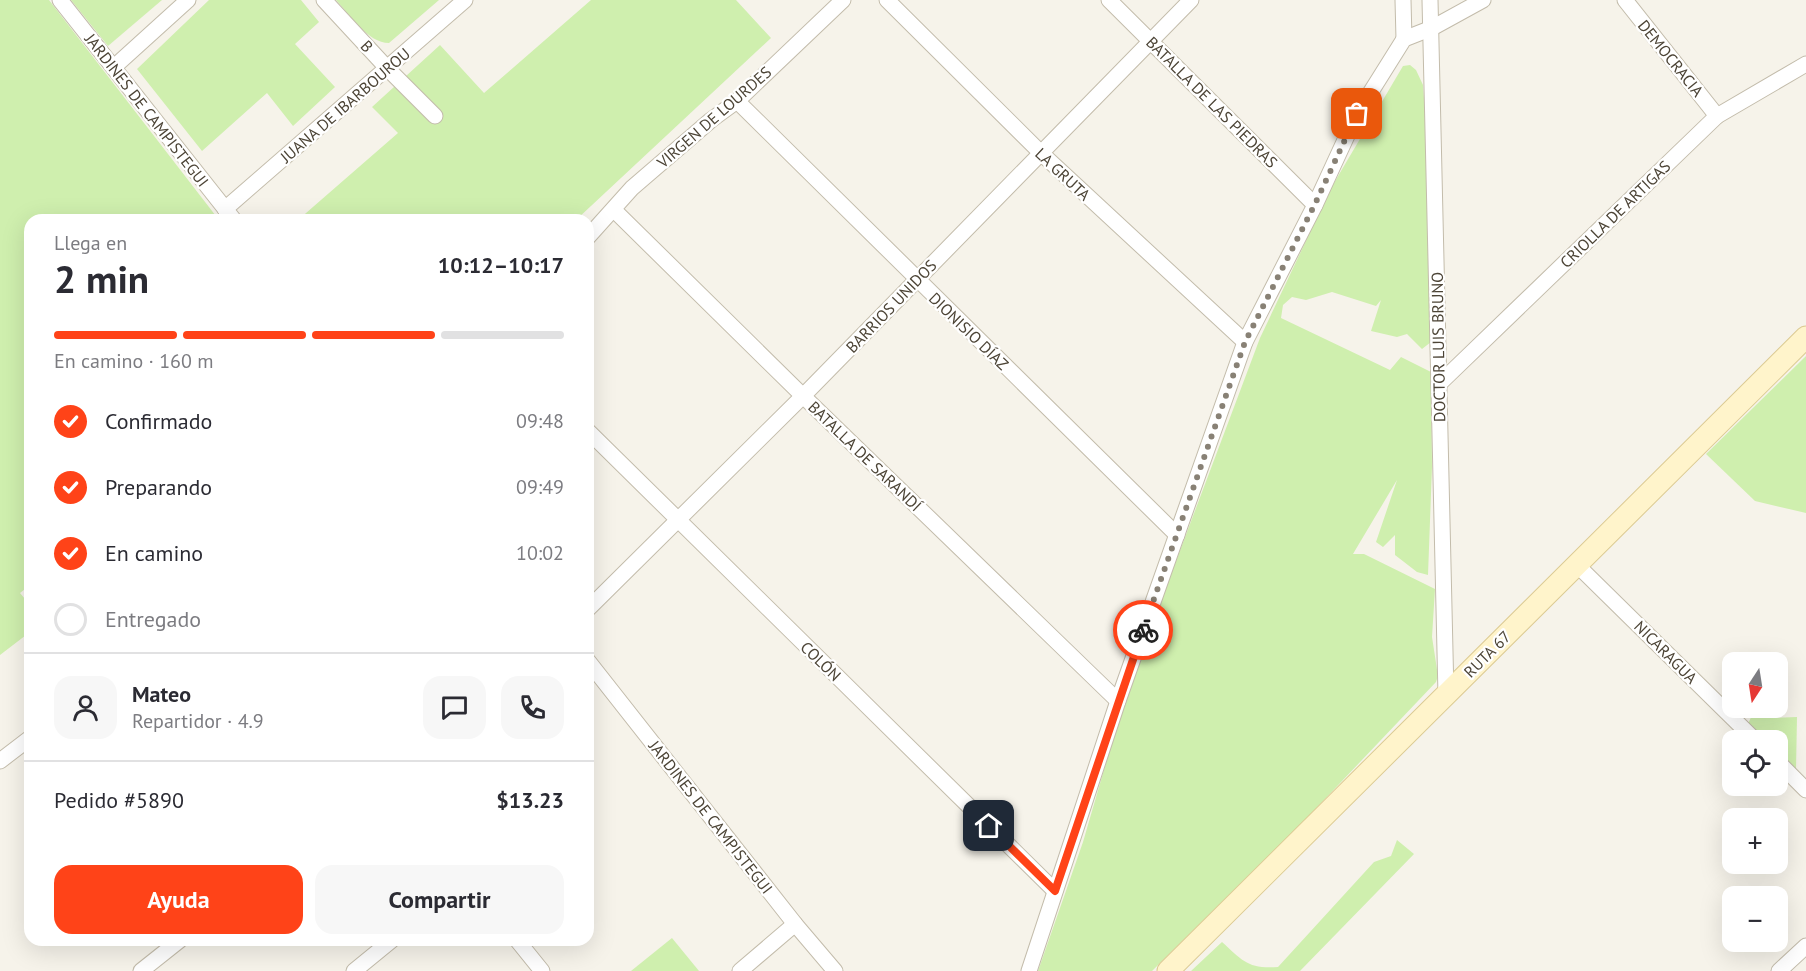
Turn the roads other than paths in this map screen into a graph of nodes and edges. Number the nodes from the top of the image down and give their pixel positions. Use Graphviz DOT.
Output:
graph roads {
  1 [pos="60,0"];
  2 [pos="188,0"];
  3 [pos="324,0"];
  4 [pos="465,0"];
  5 [pos="843,0"];
  6 [pos="887,0"];
  7 [pos="1109,0"];
  8 [pos="1191,0"];
  9 [pos="1403,0"];
  10 [pos="1430,0"];
  11 [pos="1483,0"];
  12 [pos="1624,0"];
  13 [pos="1432,28"];
  14 [pos="1404,39"];
  15 [pos="1150,42"];
  16 [pos="1806,64"];
  17 [pos="114,67"];
  18 [pos="387,68"];
  19 [pos="737,101"];
  20 [pos="435,116"];
  21 [pos="1718,116"];
  22 [pos="1041,153"];
  23 [pos="1315,204"];
  24 [pos="614,210"];
  25 [pos="229,214"];
  26 [pos="231,214"];
  27 [pos="594,231"];
  28 [pos="916,280"];
  29 [pos="1806,337"];
  30 [pos="1245,342"];
  31 [pos="1439,384"];
  32 [pos="803,396"];
  33 [pos="594,437"];
  34 [pos="677,520"];
  35 [pos="1177,535"];
  36 [pos="1576,564"];
  37 [pos="594,603"];
  38 [pos="594,669"];
  39 [pos="1446,695"];
  40 [pos="1118,701"];
  41 [pos="1745,730"];
  42 [pos="24,743"];
  43 [pos="0,761"];
  44 [pos="1788,772"];
  45 [pos="1806,790"];
  46 [pos="1055,891"];
  47 [pos="795,924"];
  48 [pos="172,946"];
  49 [pos="385,946"];
  50 [pos="522,946"];
  51 [pos="1806,946"];
  52 [pos="141,971"];
  53 [pos="354,971"];
  54 [pos="542,971"];
  55 [pos="740,971"];
  56 [pos="835,971"];
  57 [pos="1029,971"];
  58 [pos="1168,971"];
  59 [pos="1779,971"];
  1 -- 17 [label="street, JARDINES DE CAMPISTEGUI"];
  2 -- 17 [label="street"];
  3 -- 18 [label="street, B"];
  4 -- 18 [label="street, JUANA DE IBARBOUROU"];
  5 -- 19 [label="street, VIRGEN DE LOURDES"];
  6 -- 22 [label="street, LA GRUTA"];
  7 -- 15 [label="street, BATALLA DE LAS PIEDRAS"];
  8 -- 15 [label="street, BARRIOS UNIDOS"];
  9 -- 14 [label="street"];
  10 -- 13 [label="street, DOCTOR LUIS BRUNO"];
  11 -- 13 [label="street"];
  12 -- 21 [label="street, DEMOCRACIA"];
  13 -- 14 [label="street"];
  13 -- 31 [label="street, DOCTOR LUIS BRUNO"];
  14 -- 23 [label="street"];
  15 -- 22 [label="street, BARRIOS UNIDOS"];
  15 -- 23 [label="street, BATALLA DE LAS PIEDRAS"];
  16 -- 21 [label="street, CRIOLLA DE ARTIGAS"];
  17 -- 25 [label="street, JARDINES DE CAMPISTEGUI"];
  18 -- 20 [label="street, B"];
  18 -- 26 [label="street, JUANA DE IBARBOUROU"];
  19 -- 24 [label="street, VIRGEN DE LOURDES"];
  19 -- 28 [label="street, DIONISIO DÍAZ"];
  21 -- 31 [label="street, CRIOLLA DE ARTIGAS"];
  22 -- 28 [label="street, BARRIOS UNIDOS"];
  22 -- 30 [label="street, LA GRUTA"];
  23 -- 30 [label="street"];
  24 -- 27 [label="street, VIRGEN DE LOURDES"];
  24 -- 32 [label="street, BATALLA DE SARANDÍ"];
  28 -- 32 [label="street, BARRIOS UNIDOS"];
  28 -- 35 [label="street, DIONISIO DÍAZ"];
  29 -- 36 [label="street, RUTA 67"];
  30 -- 35 [label="street"];
  31 -- 39 [label="street, DOCTOR LUIS BRUNO"];
  32 -- 34 [label="street, BARRIOS UNIDOS"];
  32 -- 40 [label="street, BATALLA DE SARANDÍ"];
  33 -- 34 [label="street, COLÓN"];
  34 -- 37 [label="street, BARRIOS UNIDOS"];
  34 -- 46 [label="street, COLÓN"];
  35 -- 40 [label="street"];
  36 -- 39 [label="street, RUTA 67"];
  36 -- 41 [label="street, NICARAGUA"];
  38 -- 47 [label="street, JARDINES DE CAMPISTEGUI"];
  39 -- 58 [label="street, RUTA 67"];
  40 -- 46 [label="street"];
  42 -- 43 [label="street"];
  44 -- 45 [label="street"];
  46 -- 57 [label="street"];
  47 -- 55 [label="street"];
  47 -- 56 [label="street, JARDINES DE CAMPISTEGUI"];
  48 -- 52 [label="street"];
  49 -- 53 [label="street"];
  50 -- 54 [label="street"];
  51 -- 59 [label="street"];
}
